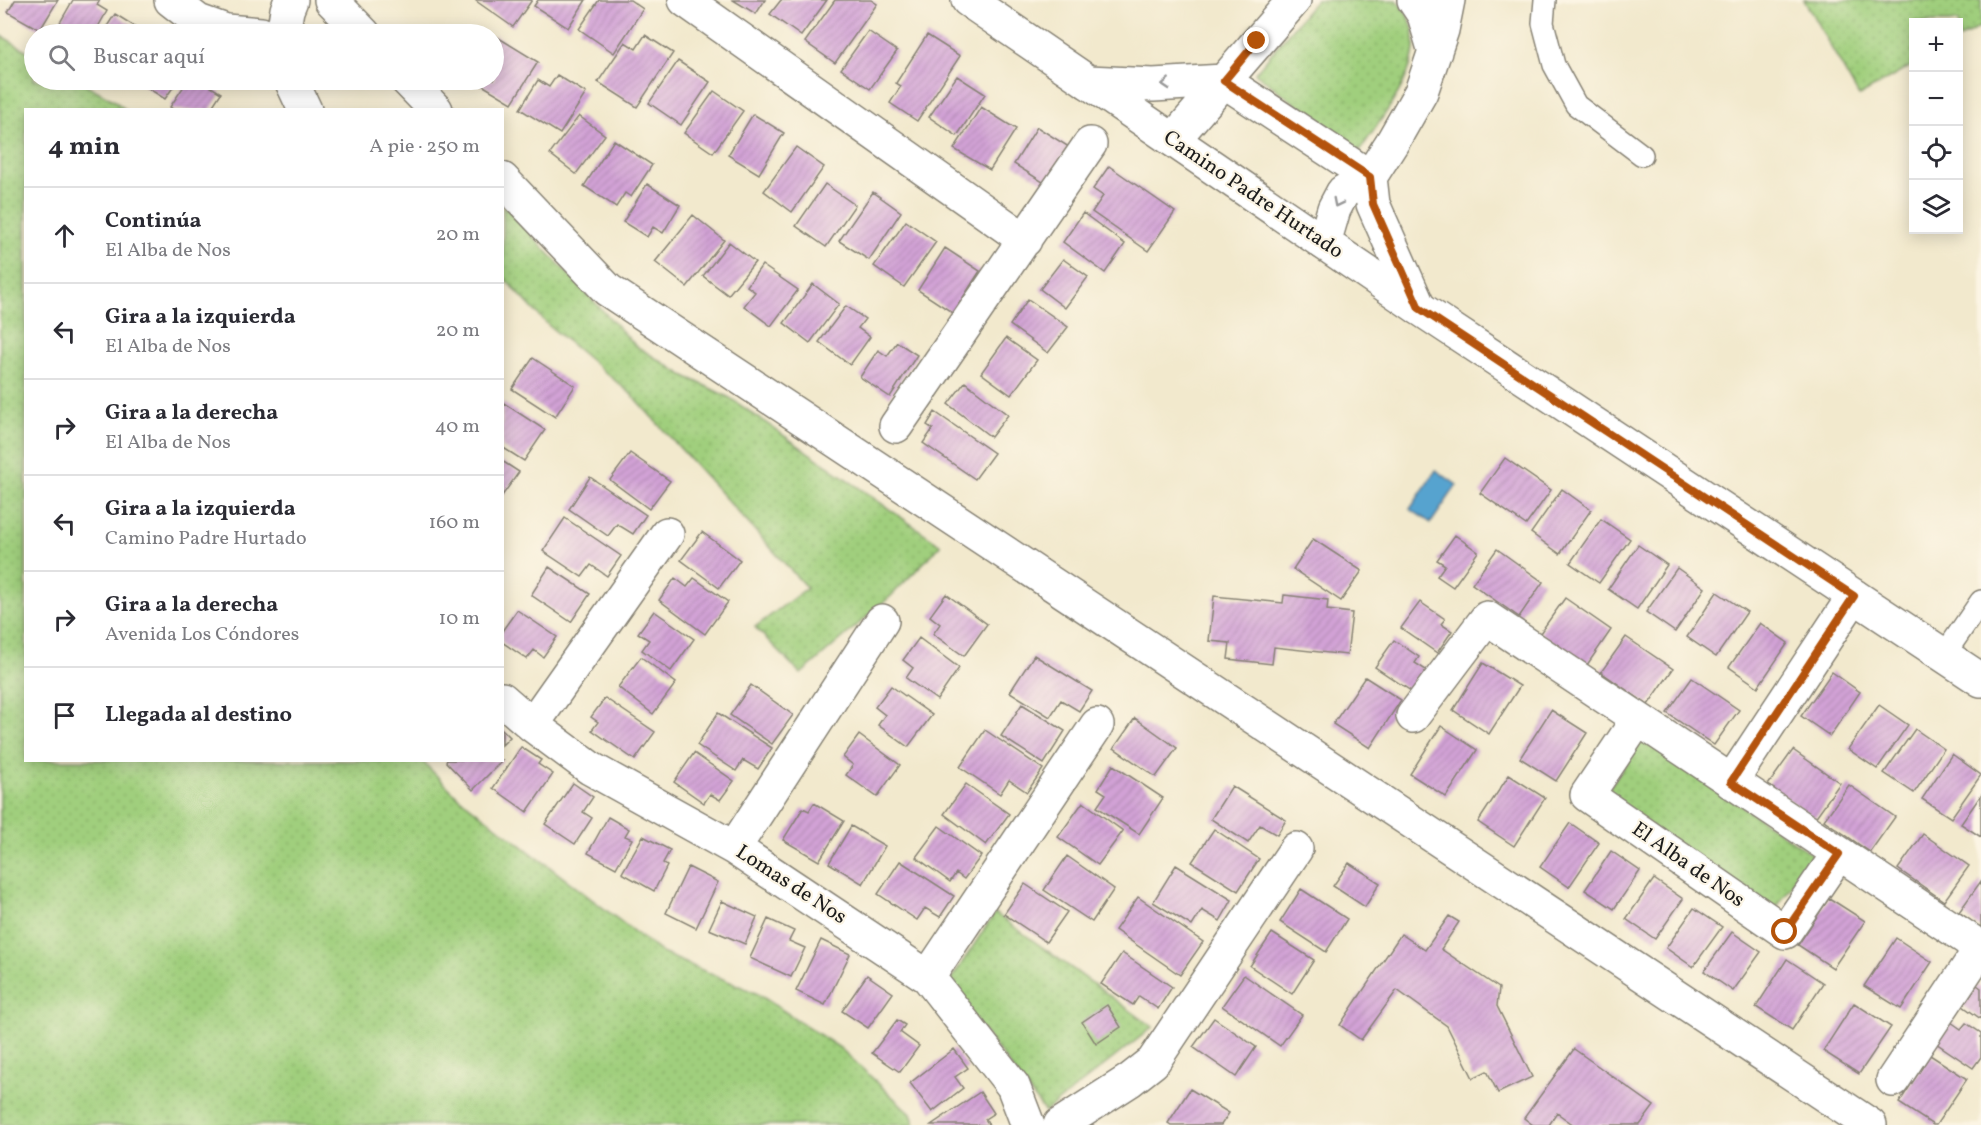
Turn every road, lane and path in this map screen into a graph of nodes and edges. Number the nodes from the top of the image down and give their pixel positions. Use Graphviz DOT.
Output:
graph roads {
  1 [pos="171,0"];
  2 [pos="291,0"];
  3 [pos="331,0"];
  4 [pos="685,0"];
  5 [pos="969,0"];
  6 [pos="1294,0"];
  7 [pos="1414,0"];
  8 [pos="1448,0"];
  9 [pos="1545,0"];
  10 [pos="206,24"];
  11 [pos="285,24"];
  12 [pos="354,24"];
  13 [pos="1435,52"];
  14 [pos="1224,81"];
  15 [pos="1088,82"];
  16 [pos="296,90"];
  17 [pos="417,90"];
  18 [pos="304,108"];
  19 [pos="434,108"];
  20 [pos="1173,140"];
  21 [pos="1090,144"];
  22 [pos="1642,155"];
  23 [pos="1370,177"];
  24 [pos="504,181"];
  25 [pos="1024,240"];
  26 [pos="1324,243"];
  27 [pos="1419,308"];
  28 [pos="896,426"];
  29 [pos="667,534"];
  30 [pos="1854,596"];
  31 [pos="1981,601"];
  32 [pos="882,621"];
  33 [pos="1944,655"];
  34 [pos="1981,680"];
  35 [pos="504,701"];
  36 [pos="1413,716"];
  37 [pos="1638,719"];
  38 [pos="532,725"];
  39 [pos="1097,725"];
  40 [pos="1731,782"];
  41 [pos="734,848"];
  42 [pos="1296,849"];
  43 [pos="1839,854"];
  44 [pos="928,977"];
  45 [pos="1893,1080"];
  46 [pos="1029,1125"];
  47 [pos="1060,1125"];
  48 [pos="1870,1125"];
  1 -- 10 [label="street"];
  2 -- 11 [label="street"];
  3 -- 12 [label="street"];
  4 -- 25 [label="street"];
  5 -- 15 [label="street, Camino Padre Hurtado"];
  6 -- 14 [label="street"];
  7 -- 13 [label="street"];
  8 -- 13 [label="street"];
  9 -- 22 [label="lane"];
  13 -- 23 [label="street"];
  14 -- 15 [label="street, one-way"];
  14 -- 20 [label="street"];
  14 -- 23 [label="street"];
  15 -- 20 [label="street, Camino Padre Hurtado"];
  16 -- 18 [label="street"];
  17 -- 19 [label="street"];
  20 -- 26 [label="street, Camino Padre Hurtado"];
  21 -- 25 [label="street"];
  23 -- 26 [label="street, one-way"];
  23 -- 27 [label="street"];
  24 -- 48 [label="street"];
  25 -- 28 [label="street"];
  26 -- 27 [label="street, Camino Padre Hurtado"];
  27 -- 30 [label="street, Camino Padre Hurtado"];
  29 -- 38 [label="street"];
  30 -- 33 [label="street, Camino Padre Hurtado"];
  30 -- 40 [label="street"];
  31 -- 33 [label="lane"];
  32 -- 41 [label="street"];
  33 -- 34 [label="street, Camino Padre Hurtado"];
  35 -- 38 [label="street, Lomas de Nos"];
  36 -- 37 [label="street"];
  37 -- 40 [label="street"];
  37 -- 43 [label="street, El Alba de Nos"];
  38 -- 41 [label="street, Lomas de Nos"];
  39 -- 44 [label="street"];
  40 -- 43 [label="street"];
  41 -- 44 [label="street, Lomas de Nos"];
  42 -- 47 [label="street"];
  43 -- 45 [label="street"];
  44 -- 46 [label="street, Lomas de Nos"];
}
